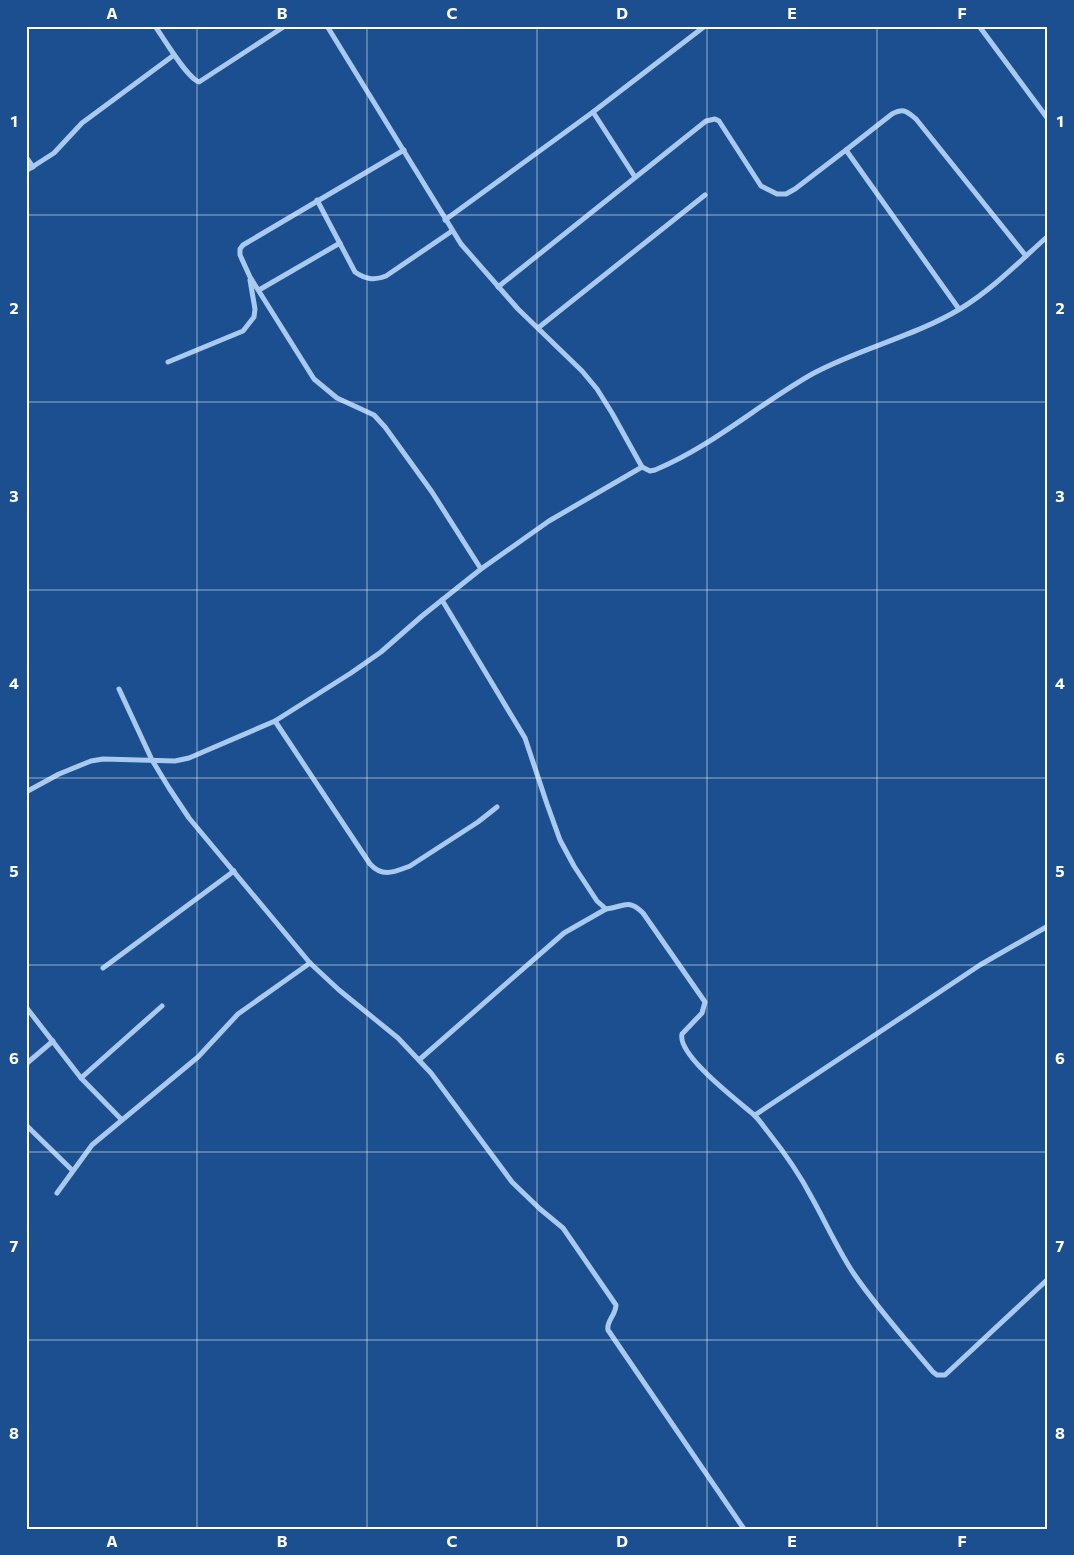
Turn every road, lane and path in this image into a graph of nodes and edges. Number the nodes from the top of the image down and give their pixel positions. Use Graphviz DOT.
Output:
graph roads {
  1 [pos="155,26"];
  2 [pos="285,26"];
  3 [pos="327,26"];
  4 [pos="705,26"];
  5 [pos="979,26"];
  6 [pos="174,55"];
  7 [pos="593,112"];
  8 [pos="1048,119"];
  9 [pos="404,150"];
  10 [pos="846,150"];
  11 [pos="26,157"];
  12 [pos="33,167"];
  13 [pos="26,171"];
  14 [pos="635,177"];
  15 [pos="705,195"];
  16 [pos="318,200"];
  17 [pos="445,220"];
  18 [pos="452,231"];
  19 [pos="1048,236"];
  20 [pos="340,243"];
  21 [pos="1026,256"];
  22 [pos="250,277"];
  23 [pos="498,287"];
  24 [pos="258,290"];
  25 [pos="959,309"];
  26 [pos="538,328"];
  27 [pos="168,362"];
  28 [pos="642,467"];
  29 [pos="481,569"];
  30 [pos="442,600"];
  31 [pos="119,689"];
  32 [pos="275,721"];
  33 [pos="152,760"];
  34 [pos="26,792"];
  35 [pos="497,807"];
  36 [pos="234,871"];
  37 [pos="606,909"];
  38 [pos="1048,926"];
  39 [pos="310,963"];
  40 [pos="103,968"];
  41 [pos="162,1006"];
  42 [pos="26,1007"];
  43 [pos="53,1041"];
  44 [pos="419,1060"];
  45 [pos="26,1064"];
  46 [pos="80,1078"];
  47 [pos="755,1115"];
  48 [pos="121,1120"];
  49 [pos="26,1125"];
  50 [pos="72,1170"];
  51 [pos="57,1192"];
  52 [pos="1048,1279"];
  53 [pos="744,1529"];
  1 -- 6 [label="street"];
  2 -- 6 [label="street"];
  3 -- 9 [label="street"];
  4 -- 7 [label="street"];
  5 -- 8 [label="street"];
  6 -- 12 [label="street"];
  7 -- 14 [label="street"];
  7 -- 17 [label="street"];
  9 -- 16 [label="street"];
  9 -- 17 [label="street"];
  10 -- 14 [label="street"];
  10 -- 21 [label="street"];
  10 -- 25 [label="street"];
  11 -- 12 [label="street"];
  12 -- 13 [label="street"];
  14 -- 23 [label="street"];
  15 -- 26 [label="street"];
  16 -- 20 [label="street"];
  16 -- 22 [label="street"];
  17 -- 18 [label="street"];
  18 -- 20 [label="street"];
  18 -- 23 [label="street"];
  19 -- 21 [label="street"];
  20 -- 24 [label="street"];
  21 -- 25 [label="street"];
  22 -- 24 [label="street"];
  22 -- 27 [label="street"];
  23 -- 26 [label="street"];
  24 -- 29 [label="street"];
  25 -- 28 [label="street"];
  26 -- 28 [label="street"];
  28 -- 29 [label="street"];
  29 -- 30 [label="street"];
  30 -- 32 [label="street"];
  30 -- 37 [label="street"];
  31 -- 33 [label="street"];
  32 -- 33 [label="street"];
  32 -- 35 [label="street"];
  33 -- 34 [label="street"];
  33 -- 36 [label="street"];
  36 -- 39 [label="street"];
  36 -- 40 [label="street"];
  37 -- 44 [label="street"];
  37 -- 47 [label="street"];
  38 -- 47 [label="street"];
  39 -- 44 [label="street"];
  39 -- 48 [label="street"];
  41 -- 46 [label="street"];
  42 -- 43 [label="street"];
  43 -- 45 [label="street"];
  43 -- 46 [label="street"];
  44 -- 53 [label="street"];
  46 -- 48 [label="street"];
  47 -- 52 [label="street"];
  48 -- 50 [label="street"];
  49 -- 50 [label="street"];
  50 -- 51 [label="street"];
}
